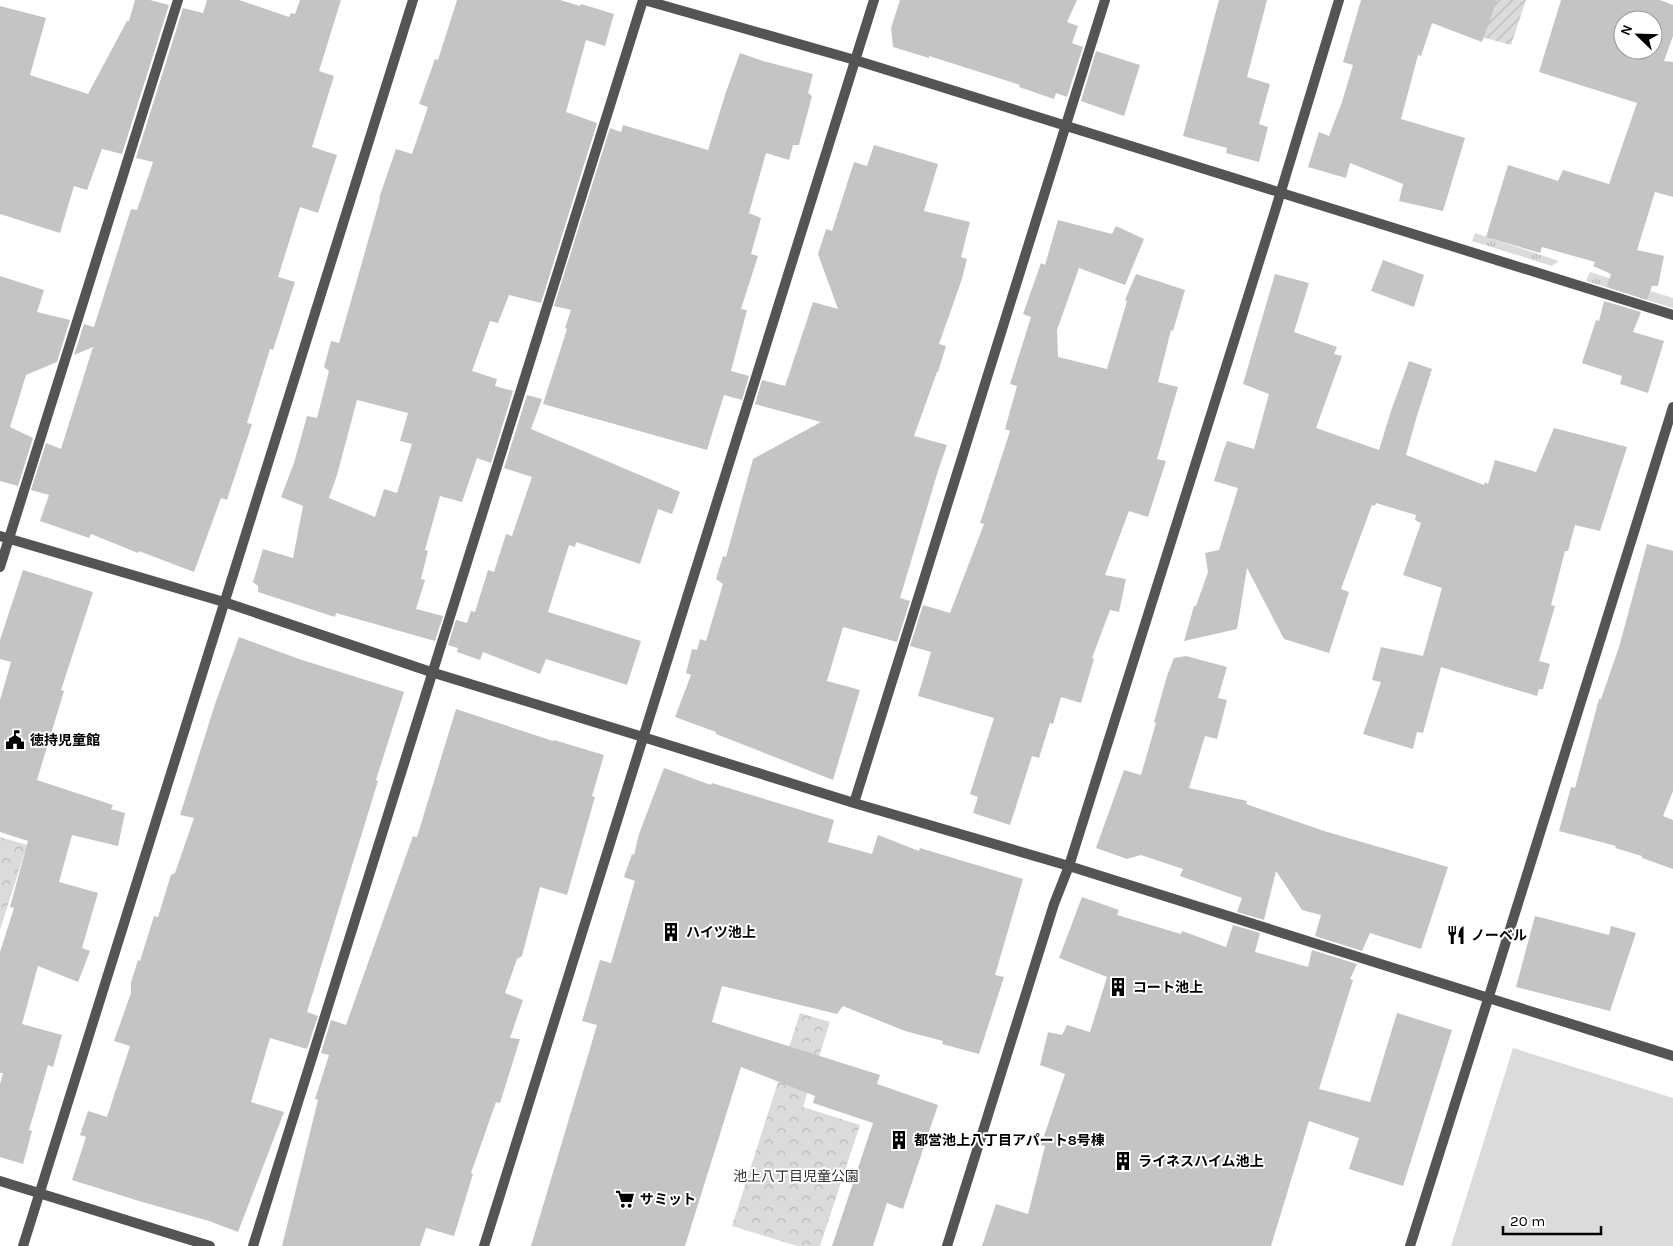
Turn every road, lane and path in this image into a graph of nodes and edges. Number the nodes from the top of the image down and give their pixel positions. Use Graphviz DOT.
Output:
graph roads {
  1 [pos="178,0"];
  2 [pos="413,0"];
  3 [pos="643,0"];
  4 [pos="874,0"];
  5 [pos="1105,0"];
  6 [pos="1339,0"];
  7 [pos="855,60"];
  8 [pos="1066,125"];
  9 [pos="1280,193"];
  10 [pos="1673,315"];
  11 [pos="1673,407"];
  12 [pos="4,538"];
  13 [pos="0,567"];
  14 [pos="224,602"];
  15 [pos="431,672"];
  16 [pos="644,737"];
  17 [pos="854,803"];
  18 [pos="1069,866"];
  19 [pos="1488,998"];
  20 [pos="1673,1056"];
  21 [pos="0,1181"];
  22 [pos="40,1193"];
  23 [pos="23,1246"];
  24 [pos="210,1246"];
  25 [pos="253,1246"];
  26 [pos="484,1246"];
  27 [pos="947,1246"];
  28 [pos="1410,1246"];
  1 -- 12 [label="street"];
  2 -- 14 [label="street"];
  3 -- 7 [label="street"];
  3 -- 15 [label="street"];
  4 -- 7 [label="street"];
  5 -- 8 [label="street"];
  6 -- 9 [label="street"];
  7 -- 8 [label="street"];
  7 -- 16 [label="street"];
  8 -- 9 [label="street"];
  8 -- 17 [label="street"];
  9 -- 10 [label="street"];
  9 -- 18 [label="street"];
  11 -- 19 [label="street"];
  12 -- 13 [label="street"];
  12 -- 14 [label="street"];
  14 -- 15 [label="street"];
  14 -- 22 [label="street"];
  15 -- 16 [label="street"];
  15 -- 25 [label="street"];
  16 -- 17 [label="street"];
  16 -- 26 [label="street"];
  17 -- 18 [label="street"];
  18 -- 19 [label="street"];
  18 -- 27 [label="street"];
  19 -- 20 [label="street"];
  19 -- 28 [label="street"];
  21 -- 22 [label="street"];
  22 -- 23 [label="street"];
  22 -- 24 [label="street"];
}
